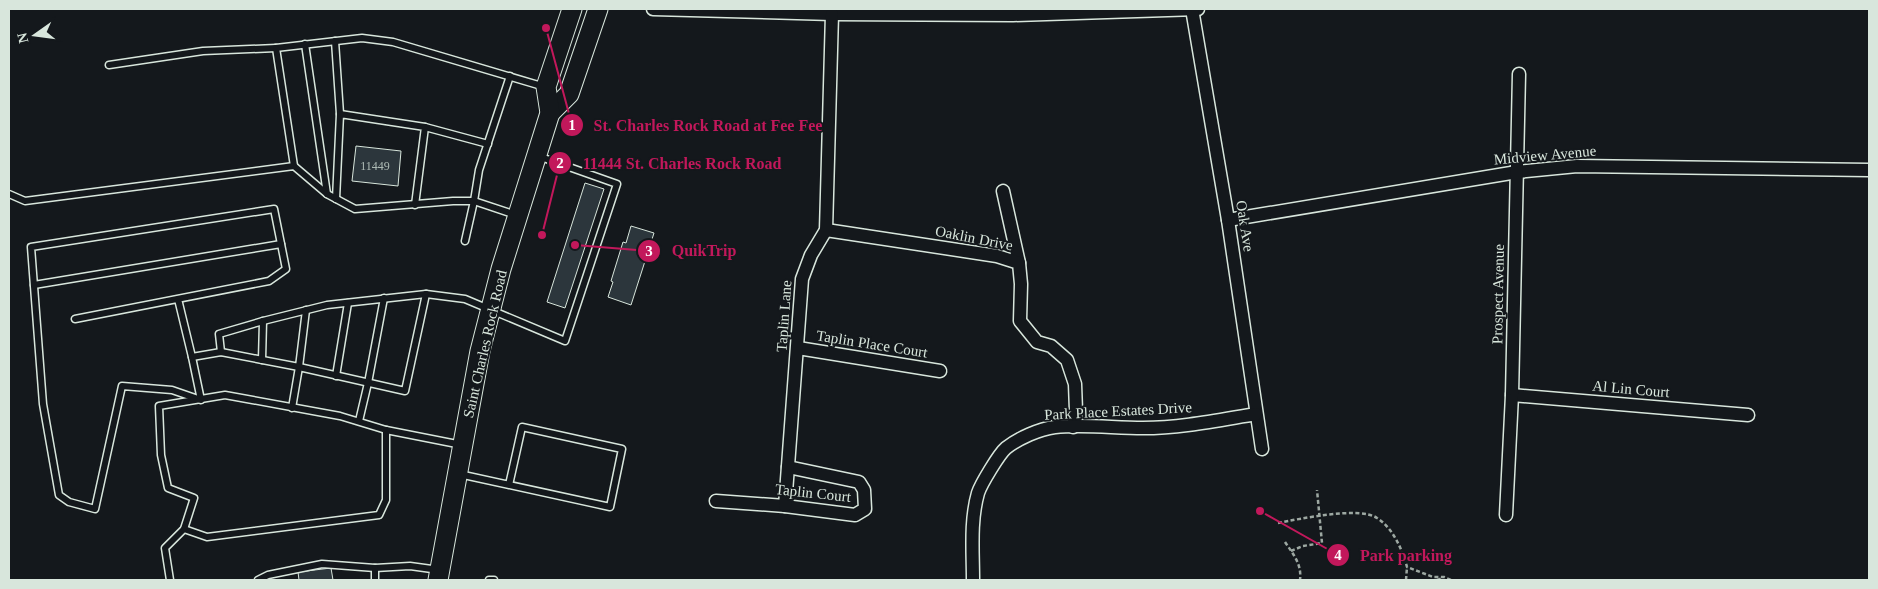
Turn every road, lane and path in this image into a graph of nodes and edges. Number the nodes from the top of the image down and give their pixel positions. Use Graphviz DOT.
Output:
graph roads {
  1 [pos="572,9"];
  2 [pos="598,9"];
  3 [pos="653,9"];
  4 [pos="1194,9"];
  5 [pos="832,14"];
  6 [pos="334,41"];
  7 [pos="305,44"];
  8 [pos="276,48"];
  9 [pos="109,65"];
  10 [pos="1519,74"];
  11 [pos="510,76"];
  12 [pos="546,87"];
  13 [pos="550,113"];
  14 [pos="340,114"];
  15 [pos="425,127"];
  16 [pos="488,144"];
  17 [pos="536,156"];
  18 [pos="294,166"];
  19 [pos="1869,170"];
  20 [pos="1516,172"];
  21 [pos="1002,192"];
  22 [pos="9,194"];
  23 [pos="327,194"];
  24 [pos="336,199"];
  25 [pos="474,201"];
  26 [pos="415,204"];
  27 [pos="518,215"];
  28 [pos="1228,220"];
  29 [pos="826,230"];
  30 [pos="465,241"];
  31 [pos="281,244"];
  32 [pos="1019,263"];
  33 [pos="34,286"];
  34 [pos="426,294"];
  35 [pos="384,298"];
  36 [pos="178,299"];
  37 [pos="348,302"];
  38 [pos="306,310"];
  39 [pos="490,310"];
  40 [pos="75,319"];
  41 [pos="262,321"];
  42 [pos="798,348"];
  43 [pos="221,352"];
  44 [pos="192,357"];
  45 [pos="262,360"];
  46 [pos="299,367"];
  47 [pos="940,371"];
  48 [pos="336,376"];
  49 [pos="368,383"];
  50 [pos="1512,395"];
  51 [pos="201,400"];
  52 [pos="292,408"];
  53 [pos="1256,414"];
  54 [pos="1748,415"];
  55 [pos="359,422"];
  56 [pos="1073,427"];
  57 [pos="386,430"];
  58 [pos="463,445"];
  59 [pos="1262,449"];
  60 [pos="788,467"];
  61 [pos="457,474"];
  62 [pos="509,485"];
  63 [pos="1317,490"];
  64 [pos="716,501"];
  65 [pos="785,506"];
  66 [pos="1506,515"];
  67 [pos="1321,516"];
  68 [pos="1278,523"];
  69 [pos="184,529"];
  70 [pos="1285,542"];
  71 [pos="1291,551"];
  72 [pos="1407,566"];
  73 [pos="375,568"];
  74 [pos="439,575"];
  75 [pos="1444,577"];
  76 [pos="170,580"];
  77 [pos="258,580"];
  78 [pos="375,580"];
  79 [pos="489,580"];
  80 [pos="494,580"];
  81 [pos="973,580"];
  82 [pos="1300,580"];
  83 [pos="1406,580"];
  84 [pos="1437,580"];
  85 [pos="1451,580"];
  1 -- 12 [label="main road, Saint Charles Rock Road"];
  2 -- 13 [label="main road, Saint Charles Rock Road"];
  3 -- 5 [label="street"];
  4 -- 5 [label="street"];
  4 -- 28 [label="street, Oak Ave"];
  5 -- 29 [label="street, Taplin Lane"];
  6 -- 7 [label="lane"];
  6 -- 11 [label="lane"];
  6 -- 14 [label="lane"];
  7 -- 8 [label="lane"];
  7 -- 23 [label="lane"];
  8 -- 9 [label="lane"];
  8 -- 18 [label="lane"];
  10 -- 20 [label="street, Prospect Avenue"];
  11 -- 12 [label="lane"];
  11 -- 16 [label="lane"];
  12 -- 13 [label="main road, Saint Charles Rock Road"];
  13 -- 17 [label="main road, Saint Charles Rock Road"];
  14 -- 15 [label="lane"];
  14 -- 24 [label="lane"];
  15 -- 16 [label="lane"];
  15 -- 26 [label="lane"];
  16 -- 25 [label="lane"];
  17 -- 27 [label="main road, Saint Charles Rock Road"];
  17 -- 39 [label="lane"];
  18 -- 22 [label="lane"];
  18 -- 23 [label="lane"];
  19 -- 20 [label="street, Midview Avenue"];
  20 -- 28 [label="street, Midview Avenue"];
  20 -- 50 [label="street, Prospect Avenue"];
  21 -- 32 [label="street"];
  23 -- 24 [label="lane"];
  24 -- 26 [label="lane"];
  25 -- 26 [label="lane"];
  25 -- 27 [label="lane"];
  25 -- 30 [label="lane"];
  27 -- 39 [label="main road, Saint Charles Rock Road"];
  28 -- 53 [label="street, Oak Ave"];
  29 -- 32 [label="street, Oaklin Drive"];
  29 -- 42 [label="street, Taplin Lane"];
  31 -- 33 [label="lane"];
  31 -- 33 [label="lane"];
  31 -- 36 [label="lane"];
  32 -- 56 [label="street, Oaklin Drive"];
  33 -- 51 [label="lane"];
  34 -- 35 [label="lane"];
  34 -- 39 [label="lane"];
  34 -- 49 [label="lane"];
  35 -- 37 [label="lane"];
  35 -- 49 [label="lane"];
  36 -- 40 [label="lane"];
  36 -- 44 [label="lane"];
  37 -- 38 [label="lane"];
  37 -- 48 [label="lane"];
  38 -- 41 [label="lane"];
  38 -- 46 [label="lane"];
  39 -- 58 [label="main road, Saint Charles Rock Road"];
  41 -- 43 [label="lane"];
  41 -- 45 [label="lane"];
  42 -- 47 [label="street, Taplin Place Court"];
  42 -- 60 [label="street, Taplin Lane"];
  43 -- 44 [label="lane"];
  43 -- 45 [label="lane"];
  44 -- 51 [label="lane"];
  45 -- 46 [label="lane"];
  46 -- 48 [label="lane"];
  46 -- 52 [label="lane"];
  48 -- 49 [label="lane"];
  49 -- 55 [label="lane"];
  50 -- 54 [label="street, Al Lin Court"];
  50 -- 66 [label="street, Prospect Avenue"];
  51 -- 52 [label="lane"];
  51 -- 69 [label="lane"];
  52 -- 55 [label="lane"];
  53 -- 56 [label="street, Park Place Estates Drive"];
  53 -- 59 [label="street, Oak Ave"];
  55 -- 57 [label="lane"];
  56 -- 81 [label="street, Park Place Estates Drive"];
  57 -- 58 [label="lane"];
  57 -- 69 [label="lane"];
  58 -- 61 [label="main road, Saint Charles Rock Road"];
  60 -- 65 [label="street, Taplin Lane"];
  60 -- 65 [label="street, Taplin Court"];
  61 -- 62 [label="lane"];
  61 -- 74 [label="main road, Saint Charles Rock Road"];
  62 -- 62 [label="lane"];
  63 -- 67 [label="path"];
  64 -- 65 [label="street, Taplin Court"];
  67 -- 68 [label="path"];
  67 -- 71 [label="path"];
  67 -- 72 [label="path"];
  69 -- 76 [label="lane"];
  70 -- 71 [label="path"];
  71 -- 82 [label="path"];
  72 -- 75 [label="path"];
  72 -- 83 [label="path"];
  73 -- 74 [label="lane"];
  73 -- 77 [label="lane"];
  73 -- 78 [label="lane"];
  75 -- 84 [label="path"];
  75 -- 85 [label="path"];
  79 -- 80 [label="lane"];
}
